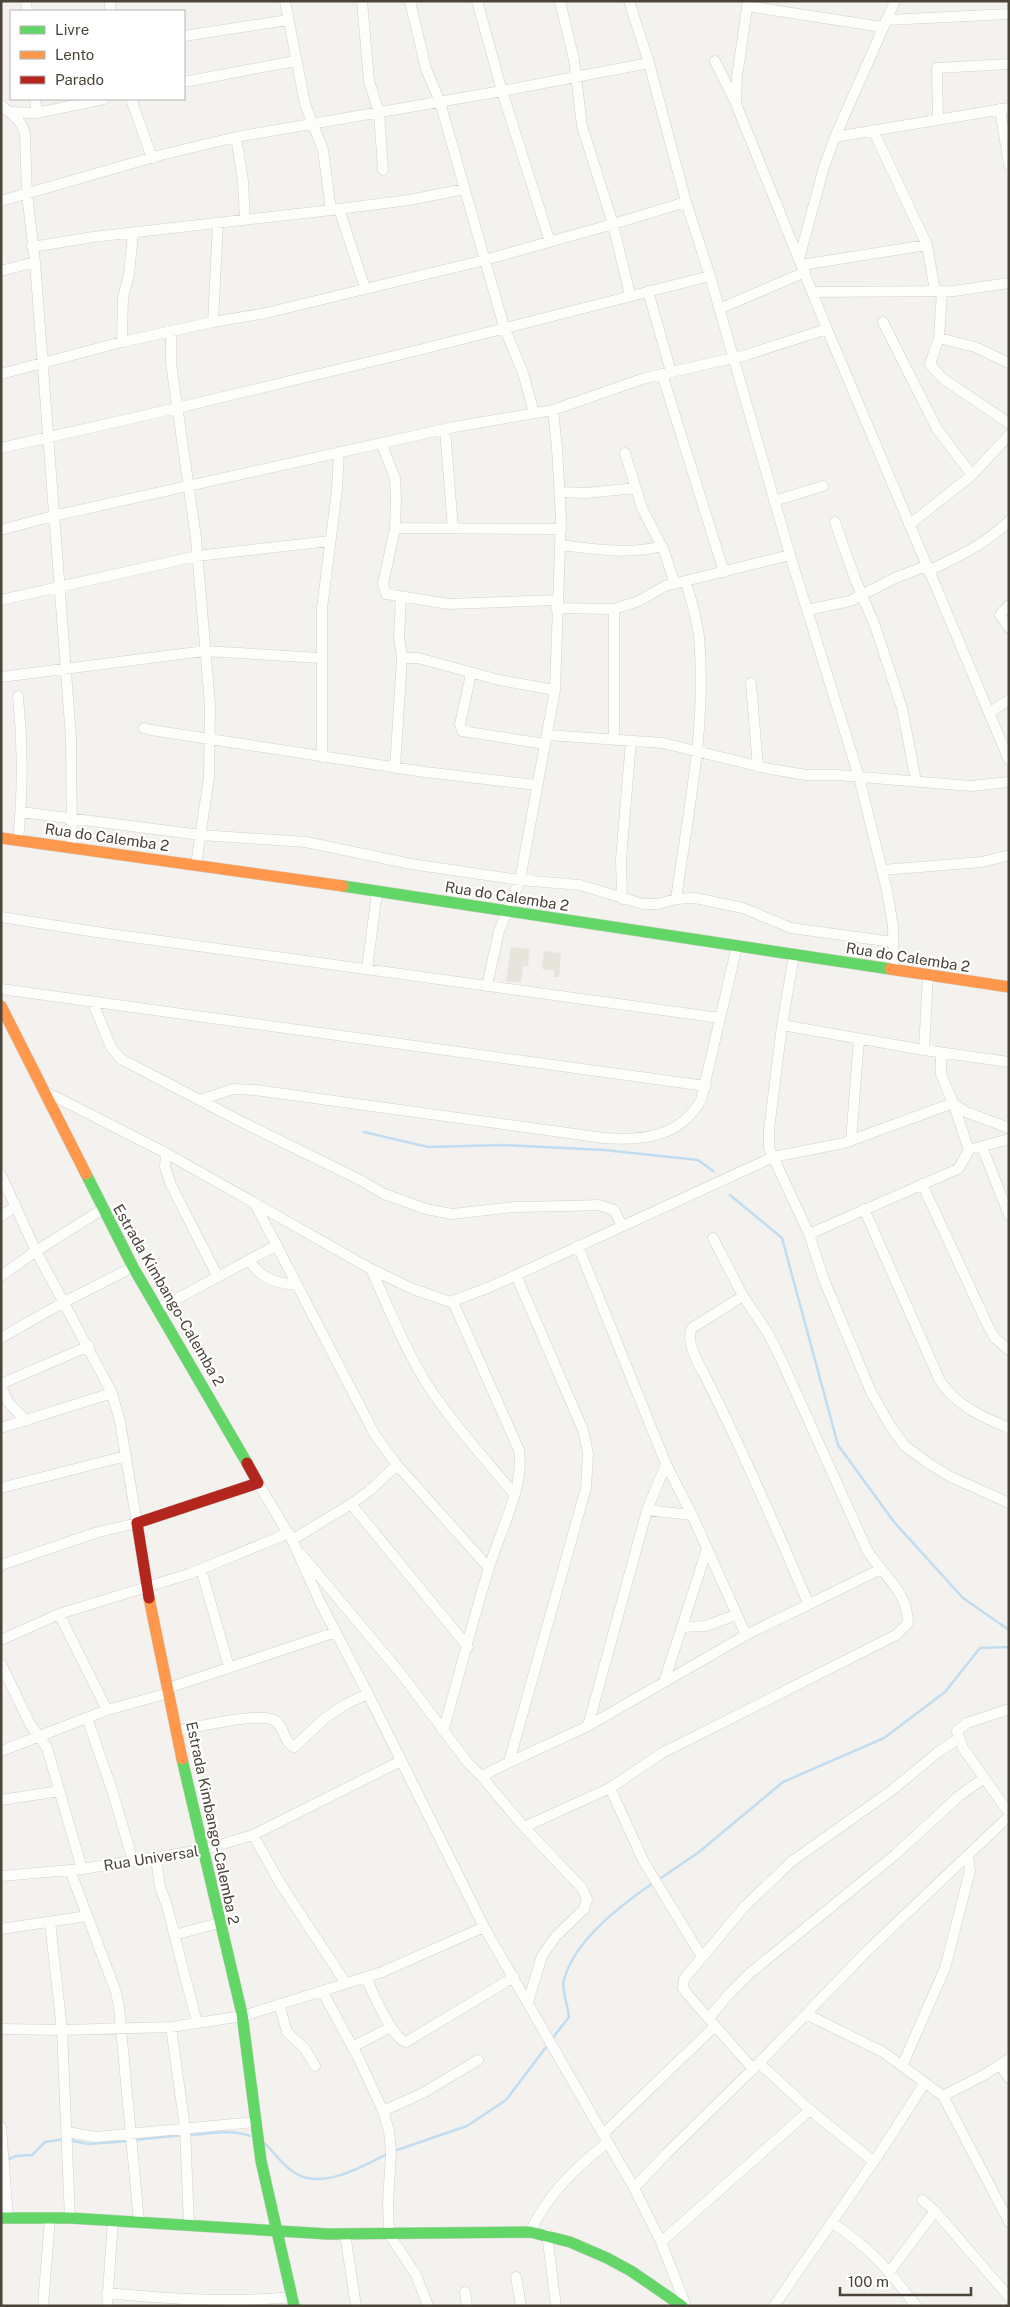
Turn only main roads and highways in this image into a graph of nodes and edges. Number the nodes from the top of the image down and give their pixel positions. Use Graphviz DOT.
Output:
graph roads {
  1 [pos="1,838"];
  2 [pos="1009,987"];
  3 [pos="1,1006"];
  4 [pos="5,2218"];
  5 [pos="279,2232"];
  6 [pos="294,2302"];
  7 [pos="682,2306"];
  1 -- 2 [label="main road, Rua do Calemba 2"];
  3 -- 5 [label="main road, Estrada Kimbango-Calemba 2"];
  4 -- 5 [label="main road"];
  5 -- 6 [label="main road"];
  5 -- 7 [label="main road"];
}
